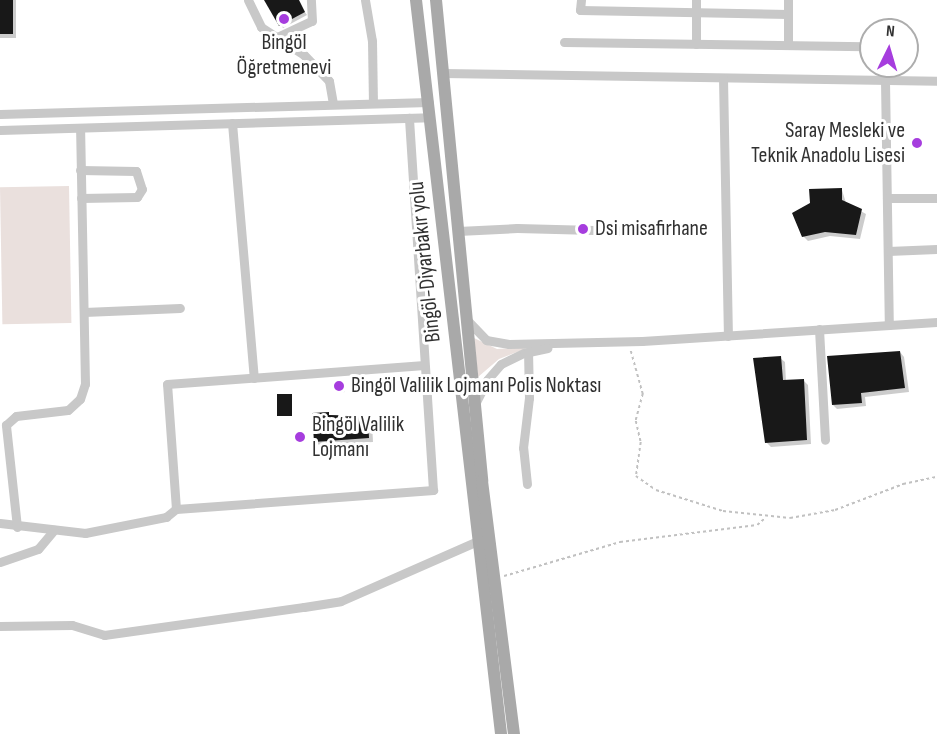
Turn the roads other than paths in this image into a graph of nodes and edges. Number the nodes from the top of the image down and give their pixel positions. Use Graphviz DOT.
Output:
graph roads {
  1 [pos="248,0"];
  2 [pos="311,0"];
  3 [pos="365,0"];
  4 [pos="416,0"];
  5 [pos="436,0"];
  6 [pos="580,0"];
  7 [pos="696,0"];
  8 [pos="788,0"];
  9 [pos="696,12"];
  10 [pos="788,14"];
  11 [pos="277,37"];
  12 [pos="564,42"];
  13 [pos="696,44"];
  14 [pos="788,45"];
  15 [pos="859,46"];
  16 [pos="443,73"];
  17 [pos="723,78"];
  18 [pos="885,81"];
  19 [pos="937,81"];
  20 [pos="429,102"];
  21 [pos="373,103"];
  22 [pos="333,104"];
  23 [pos="0,114"];
  24 [pos="430,117"];
  25 [pos="409,118"];
  26 [pos="232,123"];
  27 [pos="80,128"];
  28 [pos="0,130"];
  29 [pos="80,170"];
  30 [pos="81,198"];
  31 [pos="887,198"];
  32 [pos="937,198"];
  33 [pos="458,231"];
  34 [pos="632,231"];
  35 [pos="937,249"];
  36 [pos="888,251"];
  37 [pos="180,308"];
  38 [pos="84,312"];
  39 [pos="467,320"];
  40 [pos="937,322"];
  41 [pos="890,325"];
  42 [pos="819,329"];
  43 [pos="728,336"];
  44 [pos="588,343"];
  45 [pos="528,352"];
  46 [pos="424,365"];
  47 [pos="254,378"];
  48 [pos="475,404"];
  49 [pos="825,440"];
  50 [pos="526,484"];
  51 [pos="176,509"];
  52 [pos="0,523"];
  53 [pos="17,527"];
  54 [pos="54,530"];
  55 [pos="478,541"];
  56 [pos="0,562"];
  57 [pos="0,626"];
  58 [pos="501,734"];
  59 [pos="514,734"];
  1 -- 11 [label="street"];
  2 -- 11 [label="street"];
  3 -- 21 [label="street"];
  4 -- 20 [label="main road, Bingöl-Diyarbakır yolu"];
  5 -- 16 [label="main road, Bingöl-Diyarbakır yolu"];
  6 -- 9 [label="street"];
  7 -- 9 [label="street"];
  8 -- 10 [label="street"];
  9 -- 10 [label="street"];
  9 -- 13 [label="street"];
  10 -- 14 [label="street"];
  11 -- 22 [label="street"];
  12 -- 13 [label="street"];
  13 -- 14 [label="street"];
  14 -- 15 [label="street"];
  16 -- 17 [label="street"];
  16 -- 33 [label="main road, Bingöl-Diyarbakır yolu"];
  17 -- 18 [label="street"];
  17 -- 43 [label="street"];
  18 -- 19 [label="street"];
  18 -- 31 [label="street"];
  20 -- 21 [label="street"];
  20 -- 24 [label="main road, Bingöl-Diyarbakır yolu"];
  21 -- 22 [label="street"];
  22 -- 23 [label="street"];
  24 -- 25 [label="street"];
  24 -- 55 [label="main road, Bingöl-Diyarbakır yolu"];
  25 -- 26 [label="street"];
  25 -- 46 [label="street"];
  26 -- 27 [label="street"];
  26 -- 47 [label="street"];
  27 -- 28 [label="street"];
  27 -- 29 [label="street"];
  29 -- 30 [label="street"];
  29 -- 30 [label="street"];
  30 -- 38 [label="street"];
  31 -- 32 [label="street"];
  31 -- 36 [label="street"];
  33 -- 34 [label="street"];
  33 -- 39 [label="main road, Bingöl-Diyarbakır yolu"];
  35 -- 36 [label="street"];
  36 -- 41 [label="street"];
  37 -- 38 [label="street"];
  38 -- 53 [label="street"];
  39 -- 44 [label="street"];
  39 -- 48 [label="main road, Bingöl-Diyarbakır yolu"];
  40 -- 41 [label="street"];
  41 -- 42 [label="street"];
  42 -- 43 [label="street"];
  42 -- 49 [label="street"];
  43 -- 44 [label="street"];
  44 -- 45 [label="street"];
  45 -- 48 [label="street"];
  45 -- 50 [label="street"];
  46 -- 47 [label="street"];
  46 -- 51 [label="street"];
  47 -- 51 [label="street"];
  48 -- 59 [label="main road, Bingöl-Diyarbakır yolu"];
  51 -- 54 [label="street"];
  52 -- 53 [label="street"];
  53 -- 54 [label="street"];
  54 -- 56 [label="street"];
  55 -- 57 [label="street"];
  55 -- 58 [label="main road, Bingöl-Diyarbakır yolu"];
}
